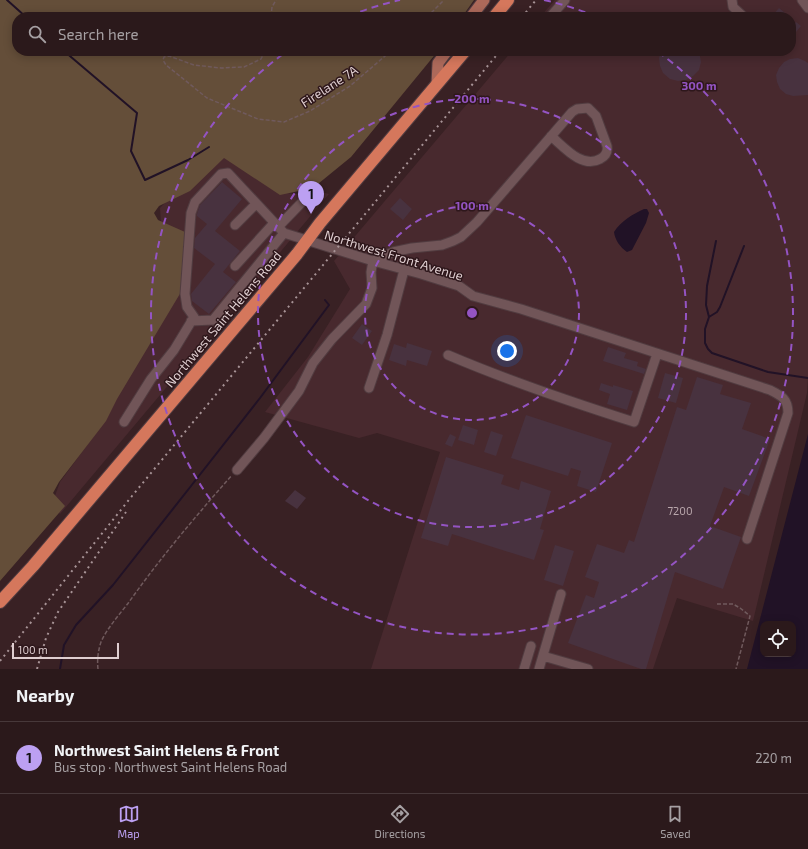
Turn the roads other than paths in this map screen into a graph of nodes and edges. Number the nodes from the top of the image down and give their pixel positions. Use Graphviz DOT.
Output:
graph roads {
  1 [pos="484,0"];
  2 [pos="508,0"];
  3 [pos="565,0"];
  4 [pos="732,0"];
  5 [pos="802,0"];
  6 [pos="808,8"];
  7 [pos="475,12"];
  8 [pos="498,12"];
  9 [pos="554,12"];
  10 [pos="738,12"];
  11 [pos="443,56"];
  12 [pos="461,56"];
  13 [pos="437,84"];
  14 [pos="551,136"];
  15 [pos="308,196"];
  16 [pos="256,204"];
  17 [pos="235,225"];
  18 [pos="279,228"];
  19 [pos="307,241"];
  20 [pos="373,261"];
  21 [pos="235,266"];
  22 [pos="404,270"];
  23 [pos="191,321"];
  24 [pos="657,354"];
  25 [pos="448,355"];
  26 [pos="368,388"];
  27 [pos="124,422"];
  28 [pos="237,470"];
  29 [pos="747,540"];
  30 [pos="561,594"];
  31 [pos="0,602"];
  32 [pos="531,646"];
  33 [pos="543,656"];
  34 [pos="524,669"];
  35 [pos="539,669"];
  36 [pos="588,669"];
  1 -- 7 [label="main road"];
  2 -- 8 [label="highway"];
  3 -- 9 [label="lane"];
  4 -- 10 [label="lane"];
  5 -- 6 [label="lane"];
  11 -- 13 [label="main road"];
  12 -- 13 [label="highway, Northwest Saint Helens Road"];
  13 -- 19 [label="highway, Northwest Saint Helens Road"];
  14 -- 14 [label="lane"];
  14 -- 20 [label="lane"];
  15 -- 18 [label="lane"];
  16 -- 17 [label="lane"];
  16 -- 18 [label="lane"];
  16 -- 23 [label="lane"];
  18 -- 19 [label="lane, Northwest Front Avenue"];
  18 -- 21 [label="lane"];
  18 -- 23 [label="lane"];
  19 -- 20 [label="lane, Northwest Front Avenue"];
  19 -- 31 [label="highway, Northwest Saint Helens Road"];
  20 -- 22 [label="lane, Northwest Front Avenue"];
  20 -- 28 [label="lane"];
  22 -- 24 [label="lane, Northwest Front Avenue"];
  22 -- 26 [label="lane"];
  23 -- 27 [label="lane"];
  24 -- 25 [label="lane"];
  24 -- 29 [label="lane, Northwest Front Avenue"];
  30 -- 33 [label="lane"];
  32 -- 34 [label="lane"];
  33 -- 35 [label="lane"];
  33 -- 36 [label="lane"];
}
